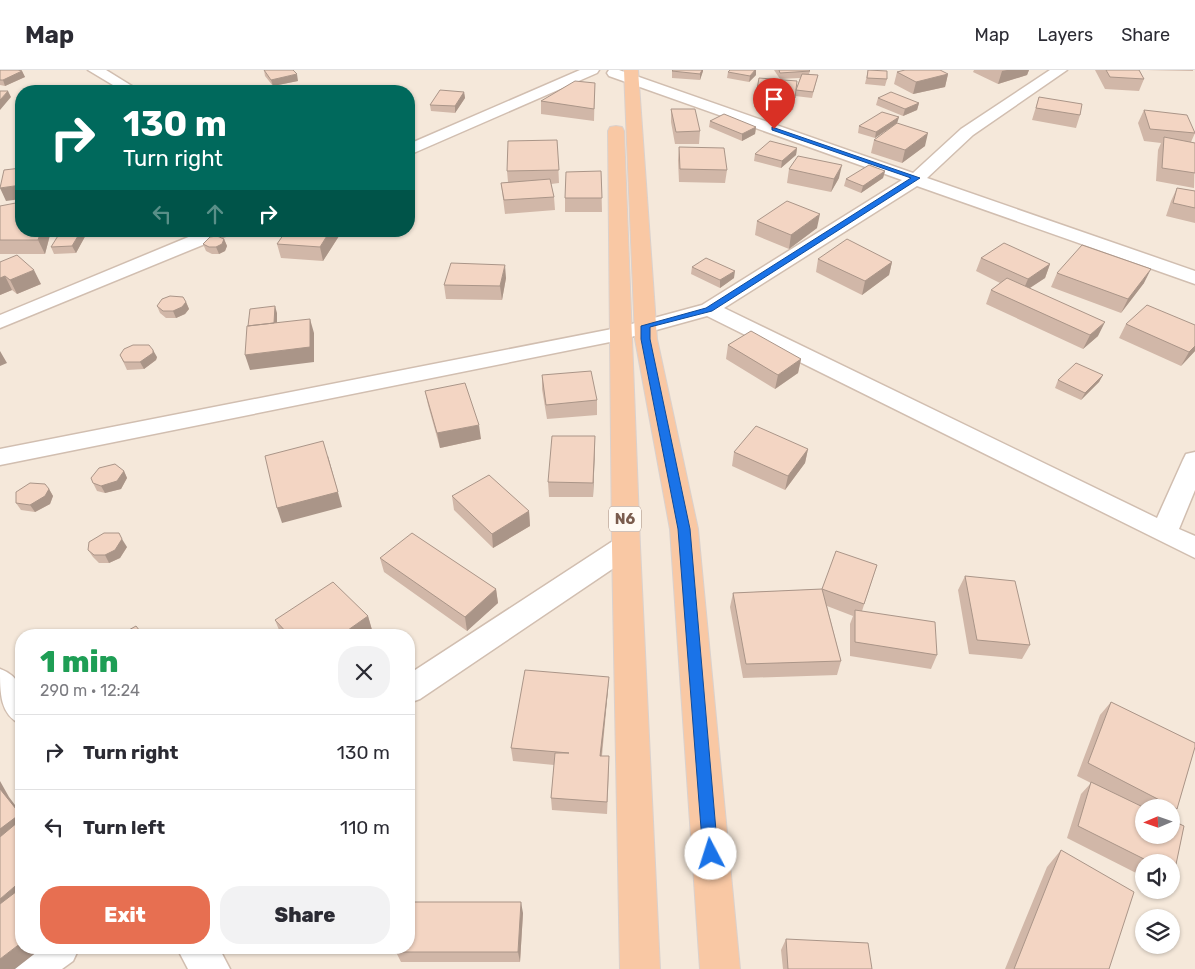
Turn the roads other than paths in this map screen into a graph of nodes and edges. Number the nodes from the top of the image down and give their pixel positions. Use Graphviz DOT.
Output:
graph roads {
  1 [pos="95,70"];
  2 [pos="1060,70"];
  3 [pos="617,72"];
  4 [pos="121,85"];
  5 [pos="415,148"];
  6 [pos="916,178"];
  7 [pos="205,237"];
  8 [pos="1195,278"];
  9 [pos="709,310"];
  10 [pos="0,322"];
  11 [pos="633,330"];
  12 [pos="0,457"];
  13 [pos="1195,460"];
  14 [pos="1164,533"];
  15 [pos="626,546"];
  16 [pos="1195,548"];
  17 [pos="0,682"];
  18 [pos="415,686"];
  19 [pos="15,702"];
  20 [pos="51,954"];
  21 [pos="200,954"];
  22 [pos="30,969"];
  23 [pos="211,969"];
  24 [pos="640,969"];
  25 [pos="720,969"];
  1 -- 4 [label="street"];
  2 -- 6 [label="street"];
  3 -- 5 [label="street"];
  3 -- 6 [label="street"];
  3 -- 11 [label="highway, N6"];
  6 -- 8 [label="street"];
  6 -- 9 [label="street"];
  7 -- 10 [label="street"];
  9 -- 11 [label="street"];
  9 -- 14 [label="street"];
  11 -- 12 [label="street"];
  11 -- 15 [label="highway, N6"];
  11 -- 25 [label="highway, N6"];
  13 -- 14 [label="street"];
  14 -- 16 [label="street"];
  15 -- 18 [label="street"];
  15 -- 24 [label="highway, N6"];
  17 -- 19 [label="street"];
  20 -- 22 [label="street"];
  21 -- 23 [label="street"];
}
